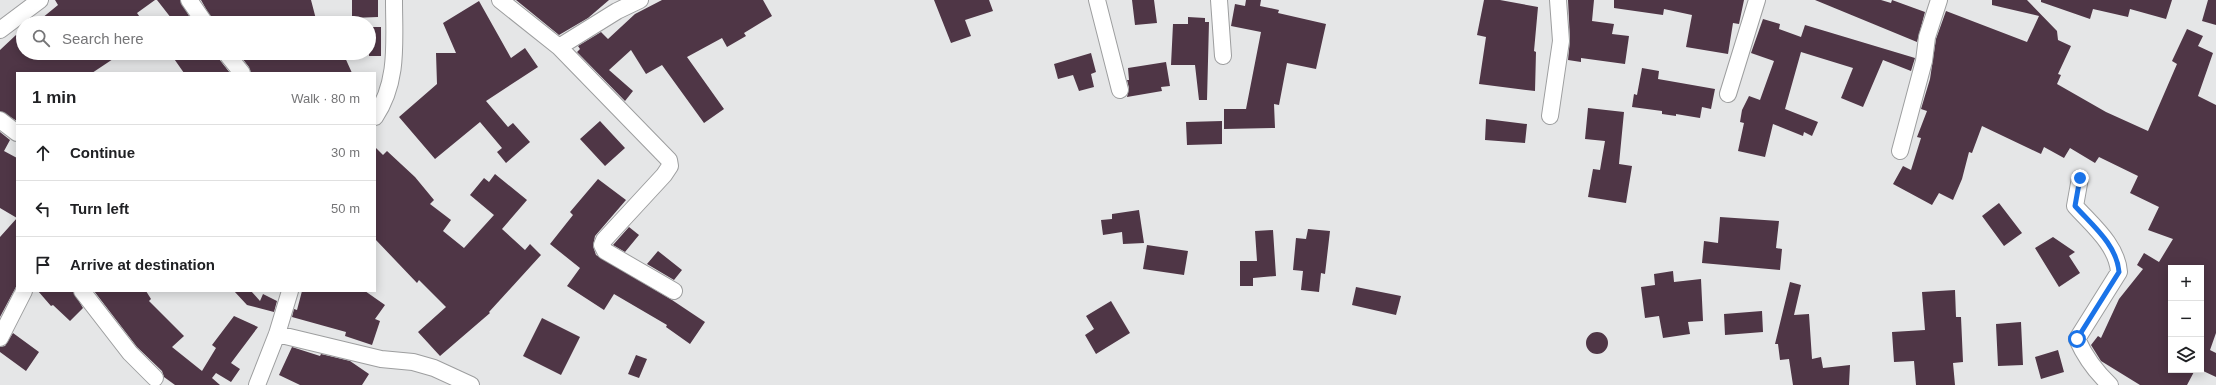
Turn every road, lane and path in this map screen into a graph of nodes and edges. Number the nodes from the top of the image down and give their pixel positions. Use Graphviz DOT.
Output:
graph roads {
  1 [pos="40,0"];
  2 [pos="189,0"];
  3 [pos="394,0"];
  4 [pos="500,0"];
  5 [pos="640,0"];
  6 [pos="1097,0"];
  7 [pos="1219,0"];
  8 [pos="1558,0"];
  9 [pos="1757,0"];
  10 [pos="1939,0"];
  11 [pos="19,16"];
  12 [pos="200,16"];
  13 [pos="16,18"];
  14 [pos="0,30"];
  15 [pos="559,47"];
  16 [pos="1223,56"];
  17 [pos="232,60"];
  18 [pos="241,72"];
  19 [pos="1120,90"];
  20 [pos="1728,94"];
  21 [pos="376,116"];
  22 [pos="1550,116"];
  23 [pos="0,120"];
  24 [pos="16,132"];
  25 [pos="1900,151"];
  26 [pos="2080,178"];
  27 [pos="674,291"];
  28 [pos="23,292"];
  29 [pos="83,292"];
  30 [pos="290,292"];
  31 [pos="277,334"];
  32 [pos="0,338"];
  33 [pos="155,378"];
  34 [pos="257,385"];
  35 [pos="471,385"];
  36 [pos="2110,385"];
  1 -- 11 [label="street"];
  2 -- 12 [label="street"];
  3 -- 21 [label="street"];
  4 -- 15 [label="street"];
  5 -- 15 [label="street"];
  6 -- 19 [label="street"];
  7 -- 16 [label="street"];
  8 -- 22 [label="street"];
  9 -- 20 [label="street"];
  10 -- 25 [label="street"];
  13 -- 14 [label="street"];
  15 -- 27 [label="street"];
  17 -- 18 [label="street"];
  23 -- 24 [label="street"];
  26 -- 36 [label="street"];
  28 -- 32 [label="street"];
  29 -- 33 [label="street"];
  30 -- 31 [label="street"];
  31 -- 34 [label="street"];
  31 -- 35 [label="street"];
}
